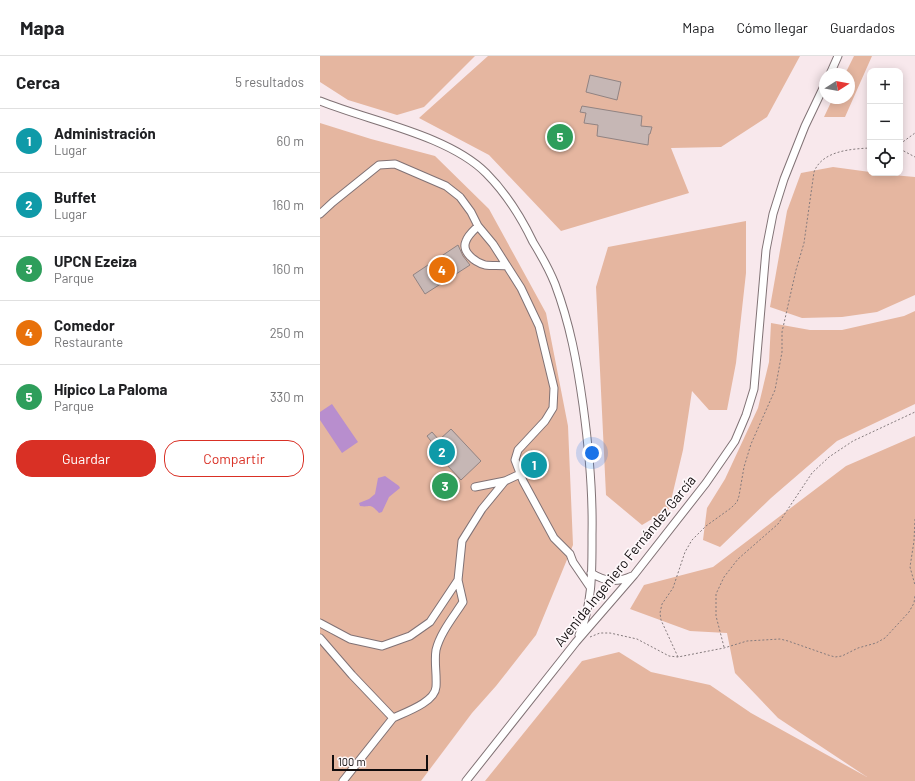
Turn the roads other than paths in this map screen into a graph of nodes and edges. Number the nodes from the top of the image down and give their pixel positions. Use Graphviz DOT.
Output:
graph roads {
  1 [pos="838,56"];
  2 [pos="833,68"];
  3 [pos="819,97"];
  4 [pos="320,101"];
  5 [pos="320,214"];
  6 [pos="478,226"];
  7 [pos="507,266"];
  8 [pos="520,474"];
  9 [pos="505,481"];
  10 [pos="475,487"];
  11 [pos="591,573"];
  12 [pos="634,575"];
  13 [pos="458,580"];
  14 [pos="590,588"];
  15 [pos="320,623"];
  16 [pos="320,638"];
  17 [pos="576,642"];
  18 [pos="393,718"];
  19 [pos="343,781"];
  20 [pos="466,781"];
  1 -- 2 [label="street"];
  3 -- 12 [label="street, Avenida Ingeniero Fernández García"];
  4 -- 11 [label="street"];
  5 -- 6 [label="street"];
  6 -- 7 [label="street"];
  6 -- 7 [label="street"];
  7 -- 8 [label="street"];
  8 -- 9 [label="street"];
  8 -- 14 [label="street"];
  9 -- 10 [label="street"];
  9 -- 13 [label="street"];
  11 -- 12 [label="street"];
  11 -- 14 [label="street"];
  12 -- 17 [label="street, Avenida Ingeniero Fernández García"];
  13 -- 15 [label="street"];
  13 -- 18 [label="street"];
  14 -- 17 [label="street"];
  16 -- 18 [label="street"];
  17 -- 20 [label="street, Avenida Ingeniero Fernández García"];
  18 -- 19 [label="street"];
}
